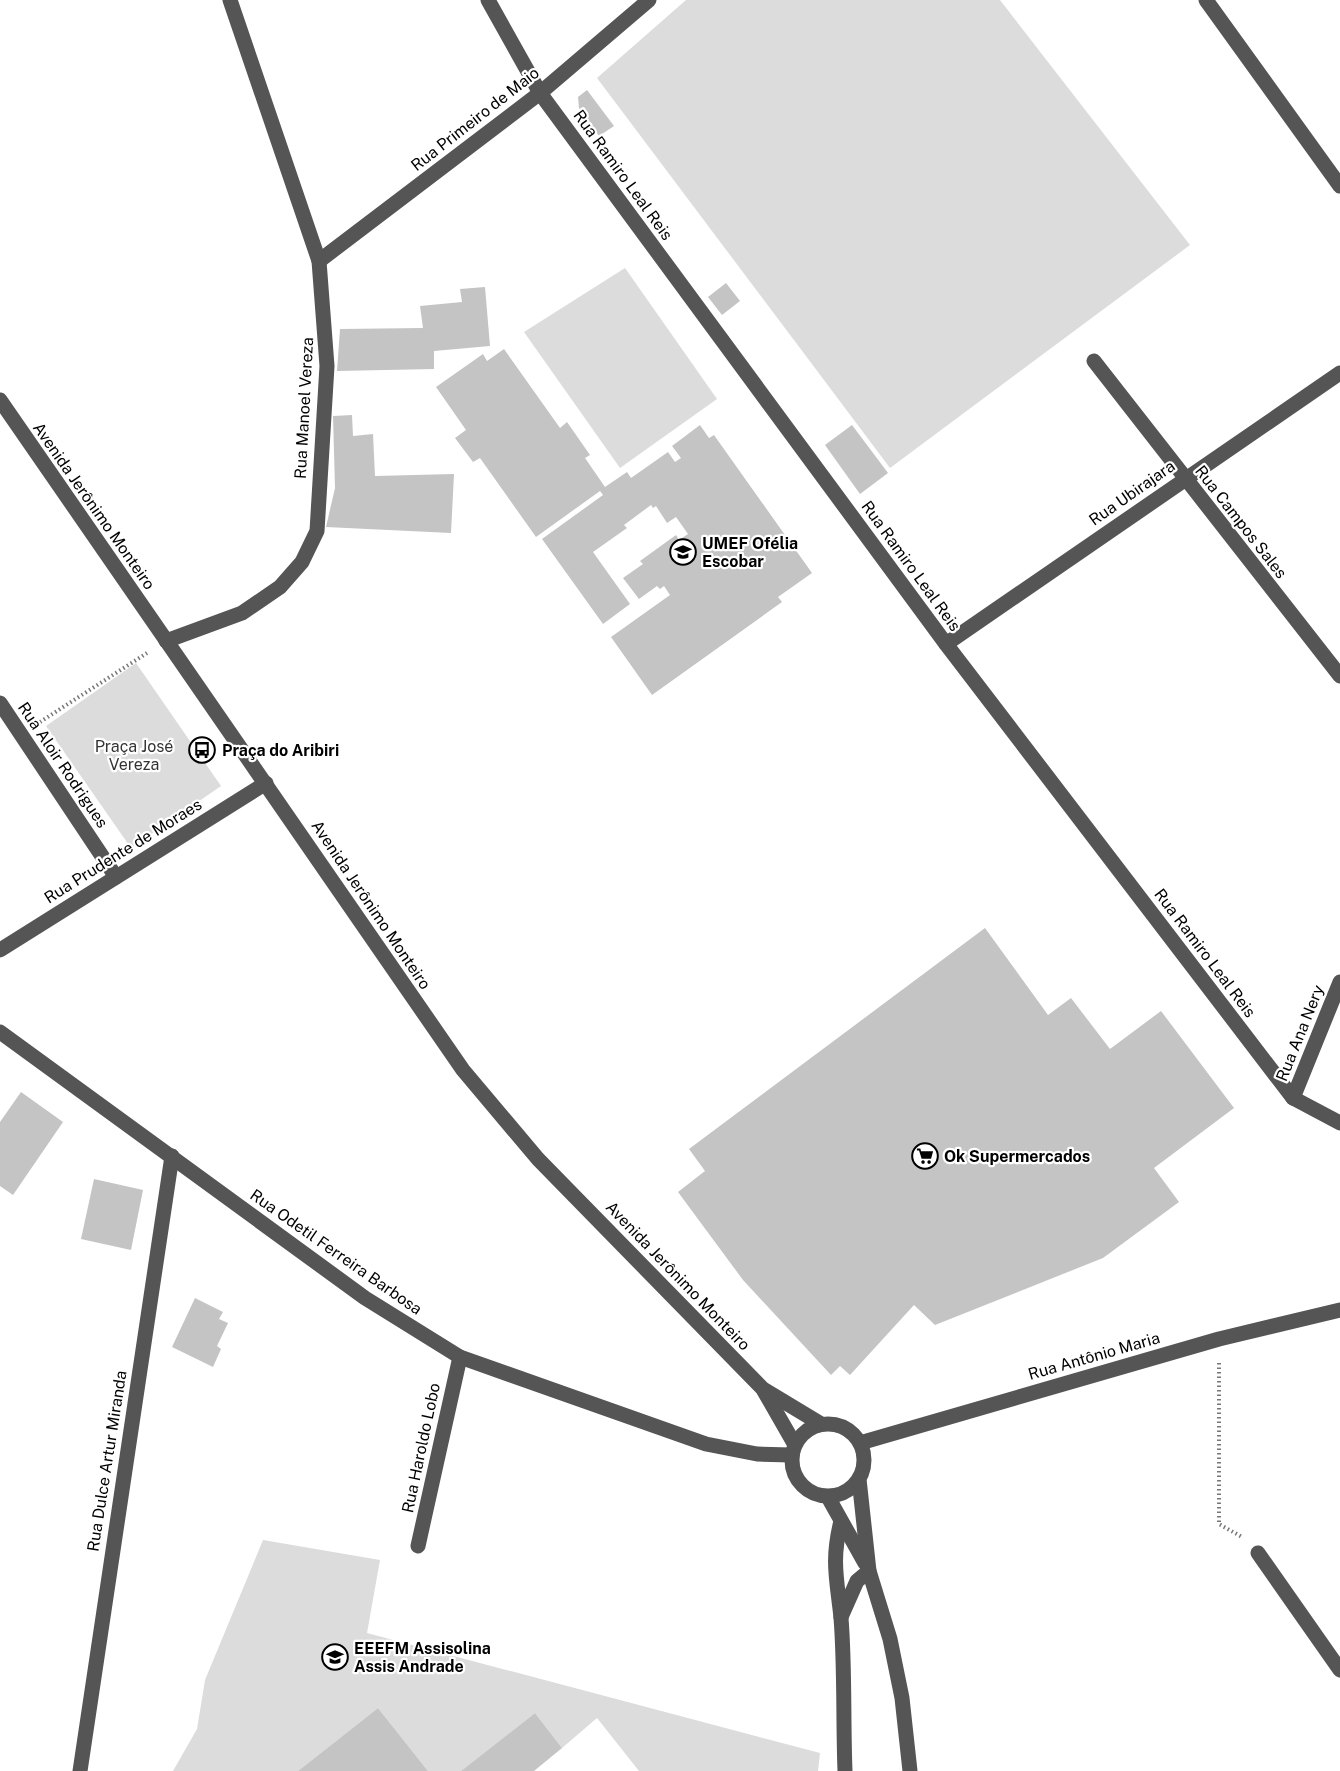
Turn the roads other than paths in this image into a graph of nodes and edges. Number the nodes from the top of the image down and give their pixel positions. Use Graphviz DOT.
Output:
graph roads {
  1 [pos="230,0"];
  2 [pos="488,0"];
  3 [pos="649,0"];
  4 [pos="1206,0"];
  5 [pos="540,93"];
  6 [pos="1340,186"];
  7 [pos="319,261"];
  8 [pos="1094,361"];
  9 [pos="1340,373"];
  10 [pos="0,400"];
  11 [pos="1184,479"];
  12 [pos="166,641"];
  13 [pos="946,644"];
  14 [pos="1340,676"];
  15 [pos="0,703"];
  16 [pos="266,783"];
  17 [pos="116,877"];
  18 [pos="0,950"];
  19 [pos="1340,982"];
  20 [pos="0,1032"];
  21 [pos="1293,1098"];
  22 [pos="1340,1123"];
  23 [pos="172,1156"];
  24 [pos="1340,1310"];
  25 [pos="460,1357"];
  26 [pos="763,1389"];
  27 [pos="821,1424"];
  28 [pos="860,1443"];
  29 [pos="793,1450"];
  30 [pos="859,1479"];
  31 [pos="828,1497"];
  32 [pos="841,1521"];
  33 [pos="418,1546"];
  34 [pos="1258,1553"];
  35 [pos="869,1571"];
  36 [pos="841,1617"];
  37 [pos="1340,1670"];
  38 [pos="80,1771"];
  39 [pos="845,1771"];
  40 [pos="910,1771"];
  1 -- 7 [label="street, Rua Manoel Vereza"];
  2 -- 5 [label="street, Rua Ramiro Leal Reis"];
  3 -- 5 [label="street, Rua Primeiro de Maio"];
  4 -- 6 [label="street"];
  5 -- 7 [label="street, Rua Primeiro de Maio"];
  5 -- 13 [label="street, Rua Ramiro Leal Reis"];
  7 -- 12 [label="street, Rua Manoel Vereza"];
  8 -- 11 [label="street, Rua Campos Sales"];
  9 -- 11 [label="street, Rua Ubirajara"];
  10 -- 12 [label="street, Avenida Jerônimo Monteiro"];
  11 -- 13 [label="street, Rua Ubirajara"];
  11 -- 14 [label="street, Rua Campos Sales"];
  12 -- 16 [label="street, Avenida Jerônimo Monteiro"];
  13 -- 21 [label="street, Rua Ramiro Leal Reis"];
  15 -- 17 [label="street, Rua Aloir Rodrigues"];
  16 -- 17 [label="street, Rua Prudente de Moraes"];
  16 -- 26 [label="street, Avenida Jerônimo Monteiro"];
  17 -- 18 [label="street, Rua Prudente de Moraes"];
  19 -- 21 [label="street, Rua Ana Nery"];
  20 -- 23 [label="street, Rua Odetil Ferreira Barbosa"];
  21 -- 22 [label="street, Rua Ramiro Leal Reis"];
  23 -- 25 [label="street, Rua Odetil Ferreira Barbosa"];
  23 -- 38 [label="street, Rua Dulce Artur Miranda"];
  24 -- 28 [label="street, Rua Antônio Maria"];
  25 -- 29 [label="street, Rua Odetil Ferreira Barbosa"];
  25 -- 33 [label="street, Rua Haroldo Lobo"];
  26 -- 27 [label="street, Avenida Jerônimo Monteiro"];
  26 -- 29 [label="street, Avenida Jerônimo Monteiro"];
  27 -- 28 [label="street"];
  27 -- 29 [label="street"];
  28 -- 30 [label="street"];
  29 -- 31 [label="street"];
  30 -- 31 [label="street"];
  30 -- 35 [label="street"];
  31 -- 32 [label="street"];
  32 -- 35 [label="street"];
  32 -- 36 [label="street"];
  34 -- 37 [label="street"];
  35 -- 36 [label="street"];
  35 -- 40 [label="street"];
  36 -- 39 [label="street"];
}
